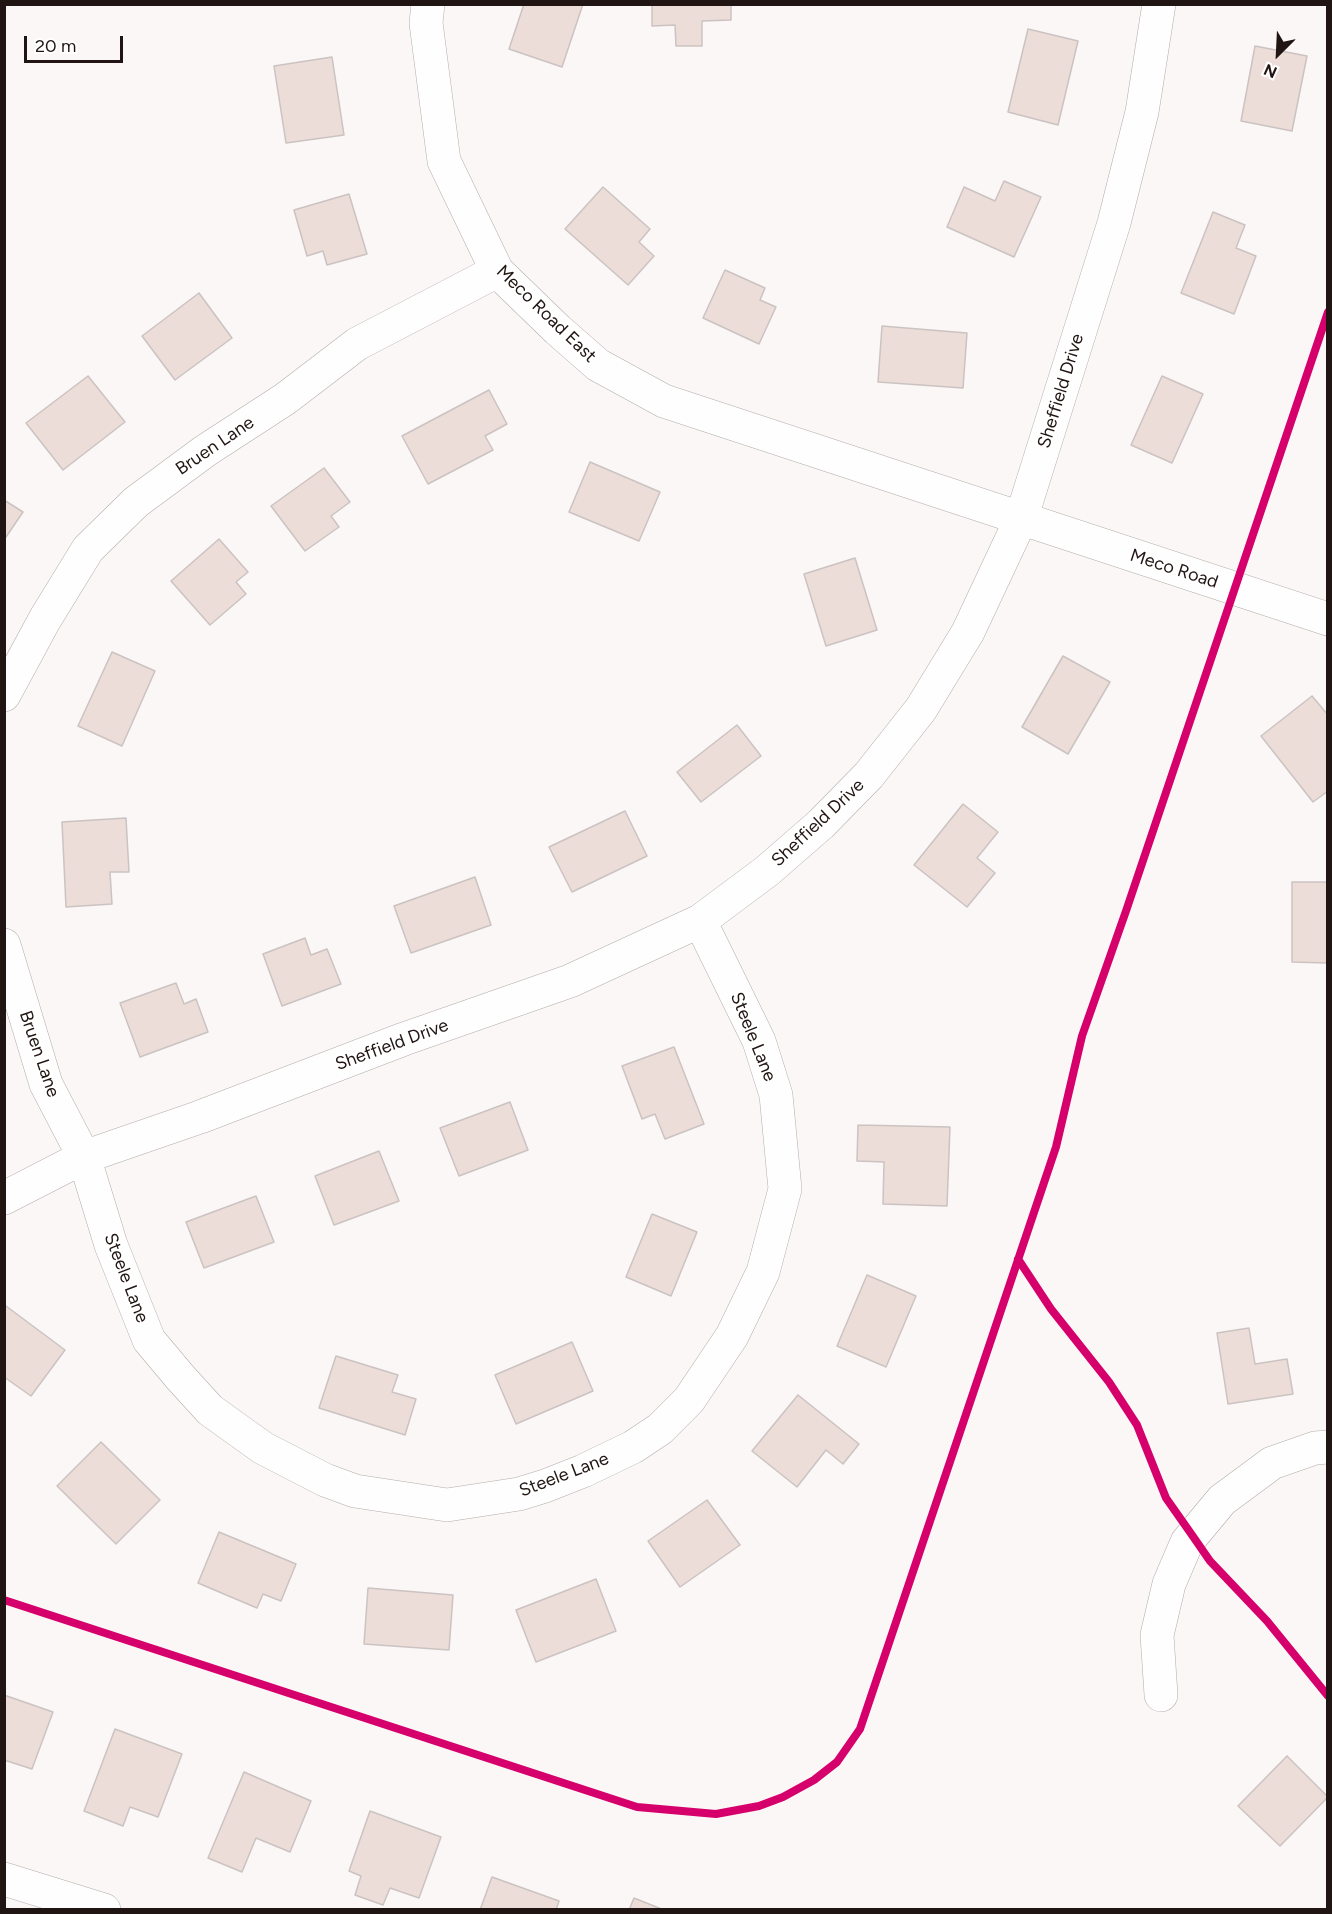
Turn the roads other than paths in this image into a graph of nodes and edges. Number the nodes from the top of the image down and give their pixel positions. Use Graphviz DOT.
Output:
graph roads {
  1 [pos="428,4"];
  2 [pos="1159,4"];
  3 [pos="497,271"];
  4 [pos="1021,519"];
  5 [pos="1328,619"];
  6 [pos="4,695"];
  7 [pos="700,921"];
  8 [pos="4,945"];
  9 [pos="84,1157"];
  10 [pos="4,1198"];
  11 [pos="1328,1447"];
  12 [pos="1161,1695"];
  13 [pos="4,1879"];
  14 [pos="104,1910"];
  1 -- 3 [label="street, Meco Road East"];
  2 -- 4 [label="street, Sheffield Drive"];
  3 -- 4 [label="street, Meco Road East"];
  3 -- 6 [label="street, Bruen Lane"];
  4 -- 5 [label="street, Meco Road"];
  4 -- 7 [label="street, Sheffield Drive"];
  7 -- 9 [label="street, Sheffield Drive"];
  7 -- 9 [label="street, Steele Lane"];
  8 -- 9 [label="street, Bruen Lane"];
  9 -- 10 [label="street, Sheffield Drive"];
  11 -- 12 [label="street"];
  13 -- 14 [label="street"];
}
